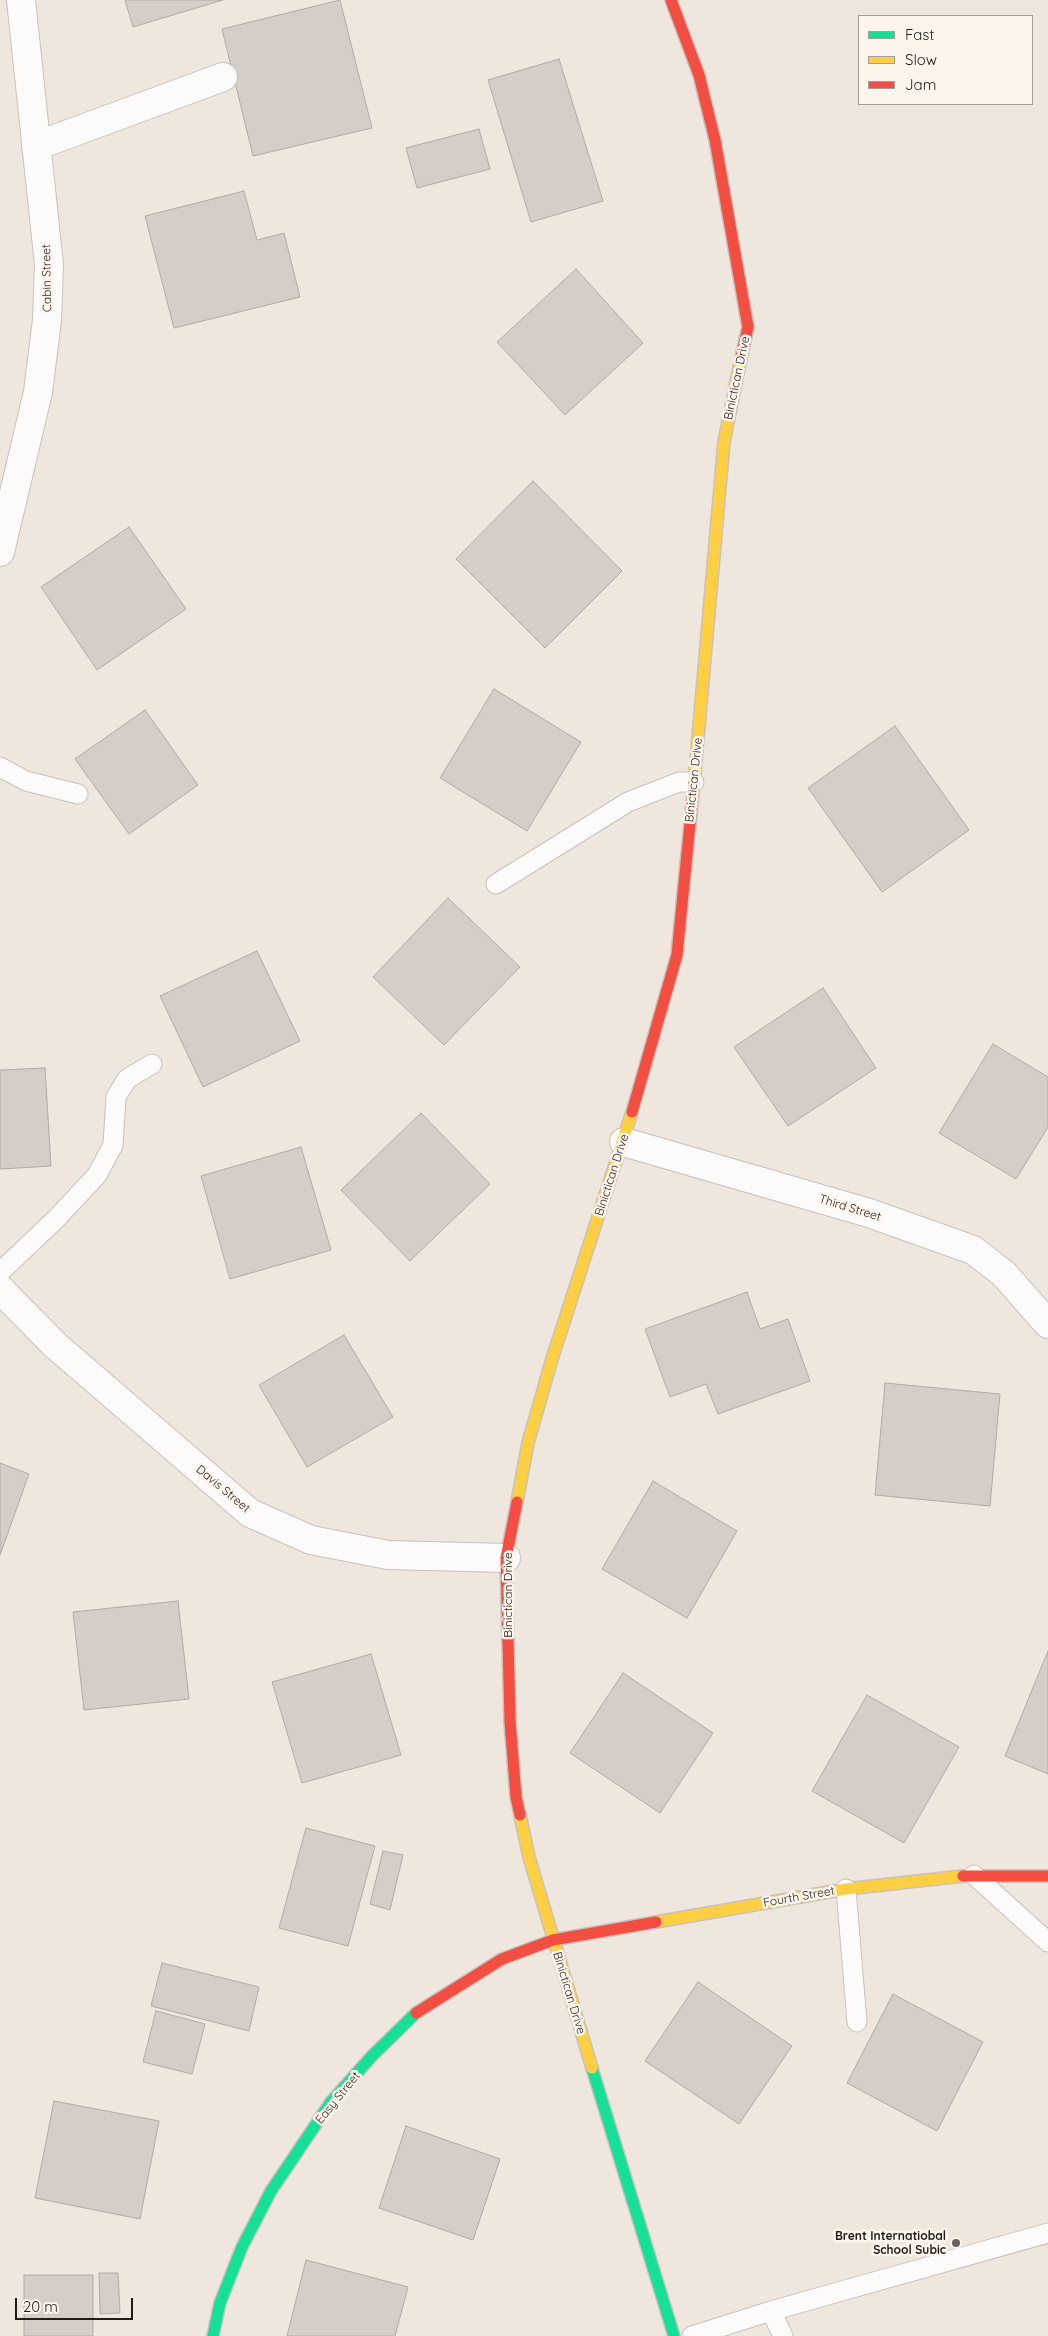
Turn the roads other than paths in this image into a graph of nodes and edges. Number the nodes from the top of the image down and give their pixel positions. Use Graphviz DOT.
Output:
graph roads {
  1 [pos="21,0"];
  2 [pos="671,0"];
  3 [pos="224,77"];
  4 [pos="36,146"];
  5 [pos="0,552"];
  6 [pos="0,768"];
  7 [pos="694,782"];
  8 [pos="78,794"];
  9 [pos="496,884"];
  10 [pos="152,1064"];
  11 [pos="624,1142"];
  12 [pos="0,1272"];
  13 [pos="0,1289"];
  14 [pos="1048,1324"];
  15 [pos="506,1558"];
  16 [pos="974,1875"];
  17 [pos="1048,1876"];
  18 [pos="846,1889"];
  19 [pos="553,1940"];
  20 [pos="1048,1942"];
  21 [pos="857,2022"];
  22 [pos="1048,2233"];
  23 [pos="771,2311"];
  24 [pos="213,2336"];
  25 [pos="674,2336"];
  26 [pos="692,2336"];
  27 [pos="783,2336"];
  1 -- 4 [label="street, Cabin Street"];
  2 -- 7 [label="street, Binictican Drive"];
  3 -- 4 [label="street"];
  4 -- 5 [label="street, Cabin Street"];
  6 -- 8 [label="lane"];
  7 -- 9 [label="lane"];
  7 -- 11 [label="street, Binictican Drive"];
  10 -- 12 [label="lane"];
  11 -- 14 [label="street, Third Street"];
  11 -- 15 [label="street, Binictican Drive"];
  13 -- 15 [label="street, Davis Street"];
  15 -- 19 [label="street, Binictican Drive"];
  16 -- 17 [label="street, Fourth Street"];
  16 -- 18 [label="street, Fourth Street"];
  16 -- 20 [label="lane"];
  18 -- 19 [label="street, Fourth Street"];
  18 -- 21 [label="lane"];
  19 -- 24 [label="street, Easy Street"];
  19 -- 25 [label="street, Binictican Drive"];
  22 -- 23 [label="lane"];
  23 -- 26 [label="lane"];
  23 -- 27 [label="lane"];
}
